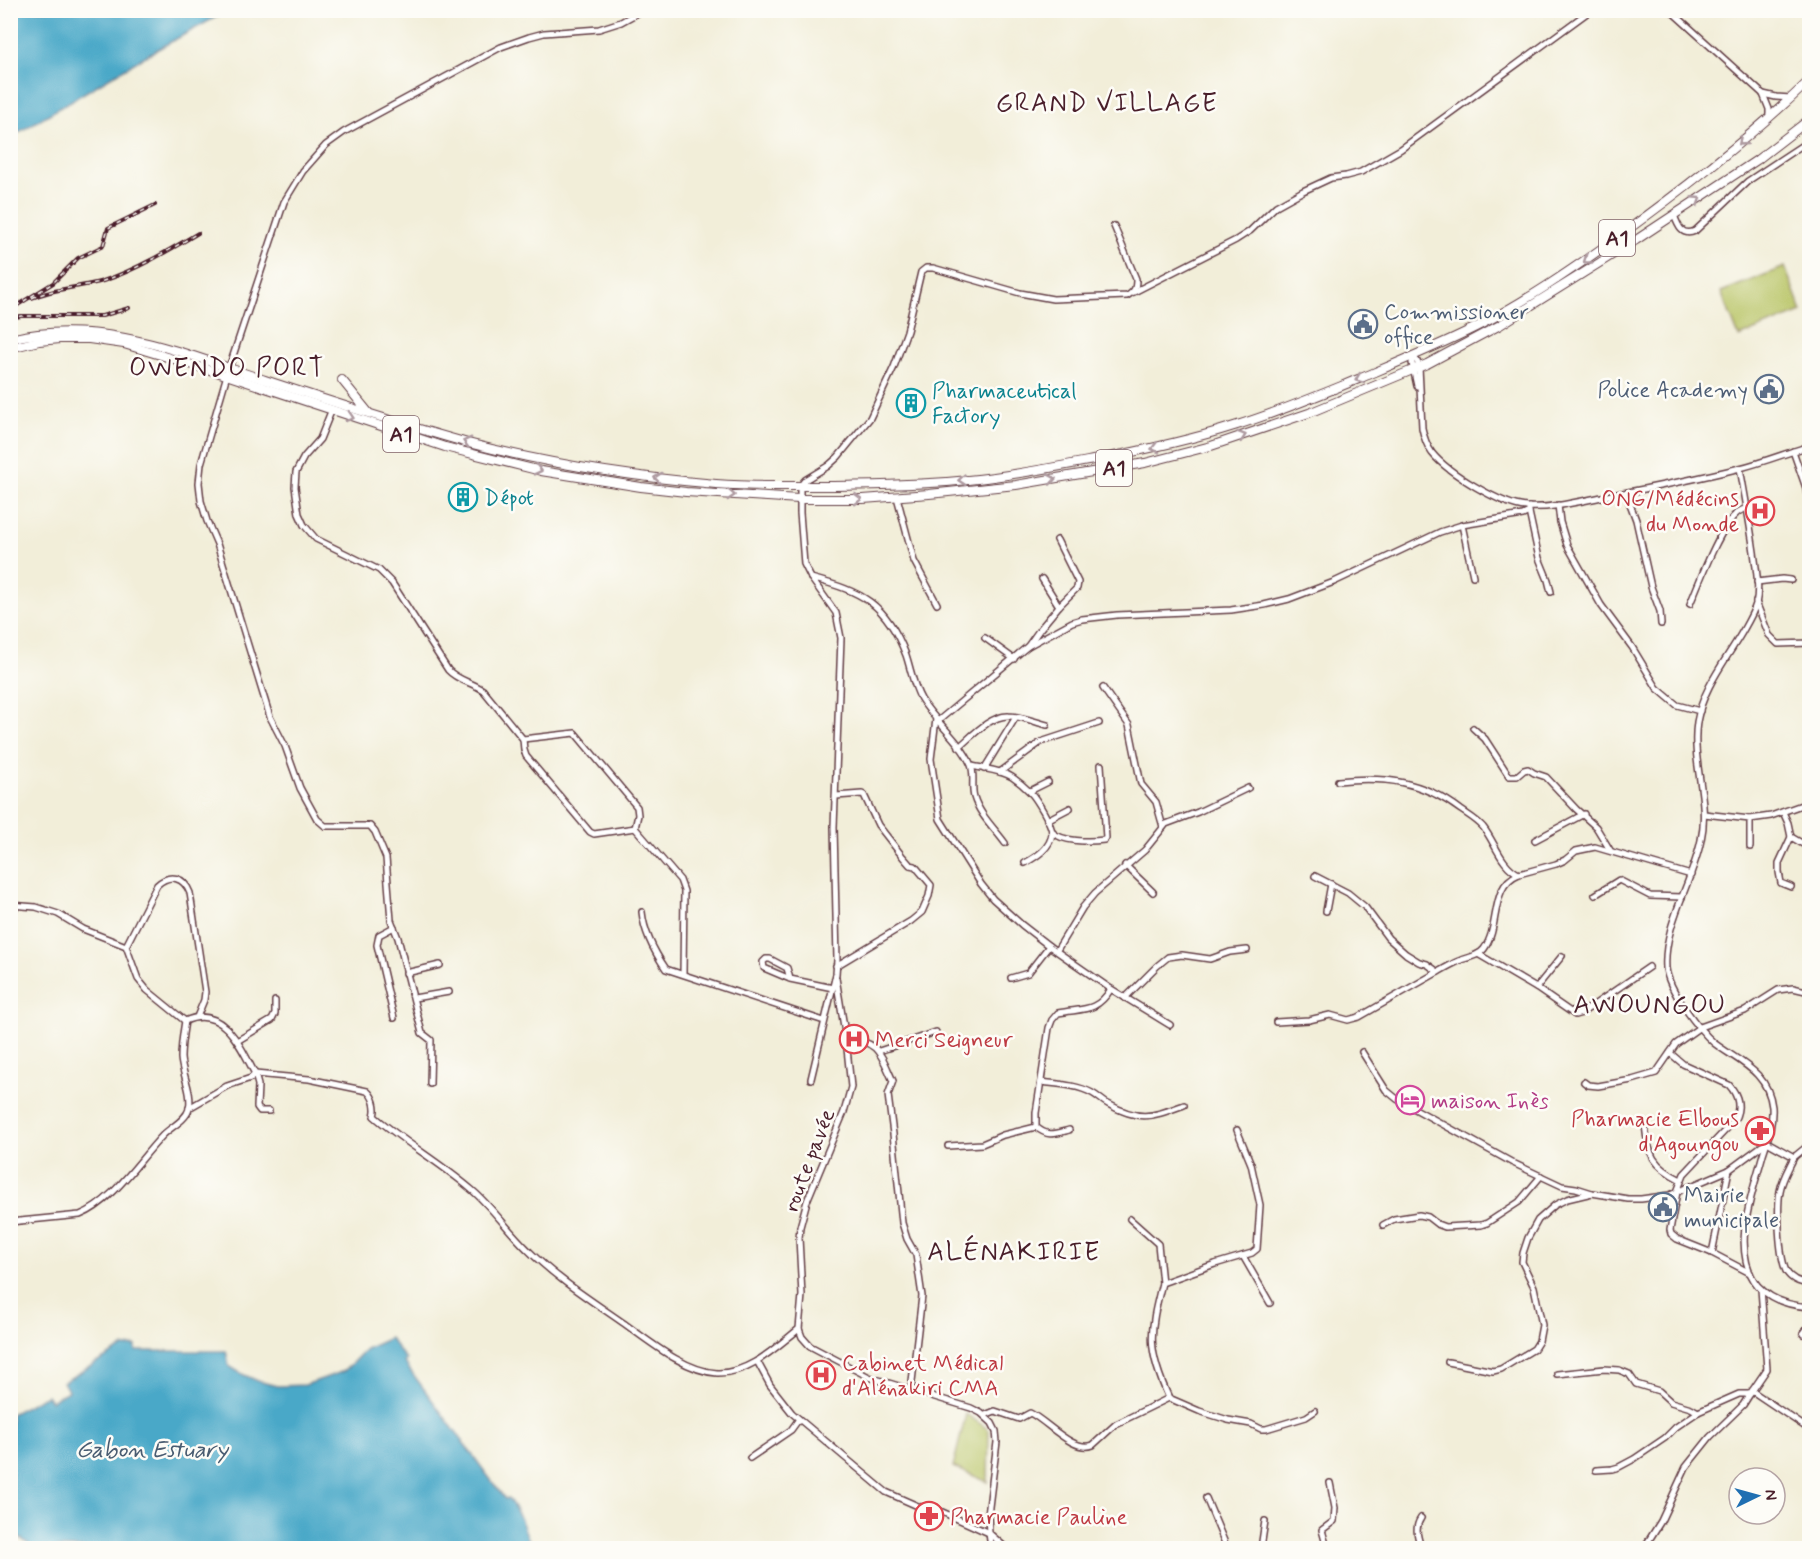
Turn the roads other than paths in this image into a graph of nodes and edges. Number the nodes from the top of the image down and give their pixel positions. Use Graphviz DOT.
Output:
graph roads {
  1 [pos="643,10"];
  2 [pos="1591,10"];
  3 [pos="1670,10"];
  4 [pos="1809,80"];
  5 [pos="1763,94"];
  6 [pos="1791,98"];
  7 [pos="1769,118"];
  8 [pos="1809,119"];
  9 [pos="1809,140"];
  10 [pos="1674,215"];
  11 [pos="1114,226"];
  12 [pos="1127,296"];
  13 [pos="10,339"];
  14 [pos="10,348"];
  15 [pos="1413,357"];
  16 [pos="1416,368"];
  17 [pos="228,371"];
  18 [pos="342,380"];
  19 [pos="333,406"];
  20 [pos="369,413"];
  21 [pos="1809,446"];
  22 [pos="1793,451"];
  23 [pos="1740,468"];
  24 [pos="800,486"];
  25 [pos="1626,493"];
  26 [pos="897,497"];
  27 [pos="799,499"];
  28 [pos="1558,505"];
  29 [pos="1747,508"];
  30 [pos="1529,509"];
  31 [pos="1809,509"];
  32 [pos="1462,525"];
  33 [pos="1057,540"];
  34 [pos="1473,576"];
  35 [pos="811,578"];
  36 [pos="1042,579"];
  37 [pos="1791,580"];
  38 [pos="1757,582"];
  39 [pos="1551,592"];
  40 [pos="1756,602"];
  41 [pos="937,604"];
  42 [pos="1690,604"];
  43 [pos="1059,606"];
  44 [pos="1661,624"];
  45 [pos="986,638"];
  46 [pos="1809,643"];
  47 [pos="1028,646"];
  48 [pos="1014,658"];
  49 [pos="1103,688"];
  50 [pos="1700,711"];
  51 [pos="1016,717"];
  52 [pos="937,720"];
  53 [pos="1099,723"];
  54 [pos="1047,724"];
  55 [pos="1473,728"];
  56 [pos="523,739"];
  57 [pos="959,747"];
  58 [pos="1101,765"];
  59 [pos="972,766"];
  60 [pos="984,769"];
  61 [pos="1000,772"];
  62 [pos="1338,781"];
  63 [pos="1048,782"];
  64 [pos="1248,788"];
  65 [pos="1030,791"];
  66 [pos="836,796"];
  67 [pos="1809,802"];
  68 [pos="1070,808"];
  69 [pos="1783,812"];
  70 [pos="1704,813"];
  71 [pos="1584,814"];
  72 [pos="1750,819"];
  73 [pos="1047,820"];
  74 [pos="1163,827"];
  75 [pos="635,828"];
  76 [pos="1052,832"];
  77 [pos="1791,837"];
  78 [pos="1534,840"];
  79 [pos="1005,843"];
  80 [pos="1750,847"];
  81 [pos="1809,848"];
  82 [pos="1610,850"];
  83 [pos="1025,863"];
  84 [pos="1125,865"];
  85 [pos="1520,874"];
  86 [pos="1691,875"];
  87 [pos="1315,876"];
  88 [pos="1331,884"];
  89 [pos="1791,887"];
  90 [pos="1153,892"];
  91 [pos="1595,895"];
  92 [pos="1682,897"];
  93 [pos="10,905"];
  94 [pos="1326,911"];
  95 [pos="642,912"];
  96 [pos="394,927"];
  97 [pos="126,946"];
  98 [pos="1049,946"];
  99 [pos="1056,950"];
  100 [pos="1247,950"];
  101 [pos="1478,954"];
  102 [pos="1562,956"];
  103 [pos="440,965"];
  104 [pos="836,966"];
  105 [pos="1649,967"];
  106 [pos="1438,972"];
  107 [pos="406,973"];
  108 [pos="683,974"];
  109 [pos="836,974"];
  110 [pos="1011,978"];
  111 [pos="790,980"];
  112 [pos="833,988"];
  113 [pos="1536,988"];
  114 [pos="1111,989"];
  115 [pos="448,992"];
  116 [pos="1809,992"];
  117 [pos="1125,998"];
  118 [pos="414,999"];
  119 [pos="275,1001"];
  120 [pos="197,1017"];
  121 [pos="394,1018"];
  122 [pos="185,1021"];
  123 [pos="824,1021"];
  124 [pos="1276,1022"];
  125 [pos="1170,1025"];
  126 [pos="1700,1027"];
  127 [pos="936,1032"];
  128 [pos="846,1040"];
  129 [pos="237,1041"];
  130 [pos="879,1051"];
  131 [pos="1362,1052"];
  132 [pos="1670,1053"];
  133 [pos="255,1074"];
  134 [pos="811,1079"];
  135 [pos="1041,1082"];
  136 [pos="1584,1082"];
  137 [pos="430,1084"];
  138 [pos="1184,1105"];
  139 [pos="189,1107"];
  140 [pos="269,1111"];
  141 [pos="1645,1125"];
  142 [pos="1036,1127"];
  143 [pos="1069,1130"];
  144 [pos="1237,1130"];
  145 [pos="1767,1142"];
  146 [pos="10,1143"];
  147 [pos="1809,1144"];
  148 [pos="948,1146"];
  149 [pos="10,1154"];
  150 [pos="1794,1157"];
  151 [pos="1729,1170"];
  152 [pos="1541,1176"];
  153 [pos="1681,1180"];
  154 [pos="1677,1192"];
  155 [pos="1592,1193"];
  156 [pos="1130,1219"];
  157 [pos="10,1222"];
  158 [pos="1383,1224"];
  159 [pos="1712,1253"];
  160 [pos="1243,1256"];
  161 [pos="1750,1273"];
  162 [pos="1162,1283"];
  163 [pos="1809,1284"];
  164 [pos="1761,1289"];
  165 [pos="1270,1304"];
  166 [pos="1809,1307"];
  167 [pos="1809,1325"];
  168 [pos="799,1329"];
  169 [pos="1803,1334"];
  170 [pos="757,1361"];
  171 [pos="1448,1362"];
  172 [pos="1557,1374"];
  173 [pos="911,1390"];
  174 [pos="1751,1392"];
  175 [pos="1169,1398"];
  176 [pos="1315,1411"];
  177 [pos="1698,1412"];
  178 [pos="985,1415"];
  179 [pos="799,1419"];
  180 [pos="1807,1428"];
  181 [pos="750,1458"];
  182 [pos="1596,1470"];
  183 [pos="1330,1483"];
  184 [pos="1206,1498"];
  185 [pos="1421,1518"];
  186 [pos="1265,1521"];
  187 [pos="989,1533"];
  188 [pos="991,1548"];
  189 [pos="1006,1548"];
  190 [pos="1227,1548"];
  191 [pos="1261,1548"];
  192 [pos="1300,1548"];
  193 [pos="1306,1548"];
  194 [pos="1327,1548"];
  195 [pos="1421,1548"];
  196 [pos="1644,1548"];
  1 -- 17 [label="street"];
  2 -- 12 [label="street"];
  3 -- 5 [label="street"];
  4 -- 6 [label="highway, A1"];
  5 -- 6 [label="street"];
  5 -- 7 [label="street"];
  6 -- 7 [label="highway, A1"];
  7 -- 15 [label="highway, A1, one-way"];
  10 -- 8 [label="highway, A1, one-way"];
  9 -- 10 [label="street"];
  10 -- 16 [label="highway, A1"];
  11 -- 12 [label="street"];
  12 -- 24 [label="street"];
  13 -- 17 [label="highway, A1"];
  14 -- 17 [label="highway, A1"];
  15 -- 16 [label="street"];
  15 -- 24 [label="highway, A1, one-way"];
  26 -- 16 [label="highway, A1, one-way"];
  16 -- 30 [label="street"];
  17 -- 19 [label="highway, A1"];
  17 -- 96 [label="street"];
  18 -- 20 [label="highway"];
  19 -- 20 [label="highway, A1"];
  19 -- 27 [label="highway, A1, one-way"];
  19 -- 56 [label="street"];
  24 -- 20 [label="highway, A1, one-way"];
  21 -- 22 [label="street"];
  22 -- 23 [label="street"];
  22 -- 31 [label="street"];
  23 -- 25 [label="street"];
  23 -- 29 [label="street"];
  24 -- 27 [label="street"];
  25 -- 28 [label="street"];
  25 -- 44 [label="street"];
  27 -- 26 [label="highway, A1, one-way"];
  26 -- 41 [label="street"];
  27 -- 35 [label="street"];
  28 -- 30 [label="street"];
  28 -- 50 [label="street"];
  29 -- 38 [label="street"];
  29 -- 42 [label="street"];
  30 -- 32 [label="street"];
  30 -- 39 [label="street"];
  32 -- 34 [label="street"];
  32 -- 47 [label="street"];
  33 -- 43 [label="street"];
  35 -- 52 [label="street"];
  35 -- 66 [label="street"];
  36 -- 43 [label="street"];
  37 -- 38 [label="street"];
  38 -- 40 [label="street"];
  40 -- 46 [label="street"];
  40 -- 50 [label="street"];
  43 -- 47 [label="street"];
  45 -- 48 [label="street"];
  47 -- 48 [label="street"];
  48 -- 52 [label="street"];
  49 -- 74 [label="street"];
  50 -- 70 [label="street"];
  51 -- 54 [label="street"];
  51 -- 57 [label="street"];
  51 -- 60 [label="street"];
  52 -- 57 [label="street"];
  52 -- 98 [label="street"];
  53 -- 61 [label="street"];
  55 -- 71 [label="street"];
  56 -- 75 [label="street"];
  56 -- 75 [label="street"];
  57 -- 59 [label="street"];
  58 -- 76 [label="street"];
  59 -- 60 [label="street"];
  59 -- 79 [label="street"];
  60 -- 61 [label="street"];
  61 -- 65 [label="street"];
  62 -- 85 [label="street"];
  63 -- 65 [label="street"];
  64 -- 74 [label="street"];
  65 -- 73 [label="street"];
  66 -- 104 [label="street"];
  66 -- 104 [label="street"];
  67 -- 69 [label="street"];
  68 -- 73 [label="street"];
  69 -- 72 [label="street"];
  69 -- 77 [label="street"];
  70 -- 72 [label="street"];
  70 -- 86 [label="street"];
  71 -- 78 [label="street"];
  71 -- 82 [label="street"];
  72 -- 80 [label="street"];
  73 -- 76 [label="street"];
  74 -- 84 [label="street"];
  75 -- 108 [label="street"];
  76 -- 83 [label="street"];
  77 -- 81 [label="street"];
  77 -- 89 [label="street"];
  82 -- 85 [label="street"];
  82 -- 86 [label="street"];
  84 -- 90 [label="street"];
  84 -- 99 [label="street"];
  85 -- 101 [label="street"];
  86 -- 92 [label="street"];
  87 -- 88 [label="street"];
  88 -- 94 [label="street"];
  88 -- 106 [label="street"];
  91 -- 92 [label="street"];
  92 -- 126 [label="street"];
  93 -- 97 [label="street"];
  95 -- 108 [label="street"];
  96 -- 107 [label="street"];
  96 -- 121 [label="street"];
  97 -- 120 [label="street"];
  97 -- 122 [label="street"];
  98 -- 99 [label="street"];
  98 -- 110 [label="street"];
  99 -- 114 [label="street"];
  100 -- 117 [label="street"];
  101 -- 106 [label="street"];
  101 -- 113 [label="street"];
  102 -- 113 [label="street"];
  103 -- 107 [label="street"];
  104 -- 109 [label="street"];
  105 -- 113 [label="street"];
  106 -- 124 [label="street"];
  107 -- 118 [label="street"];
  108 -- 123 [label="street"];
  109 -- 112 [label="street"];
  109 -- 128 [label="street, route pavée"];
  111 -- 111 [label="street"];
  111 -- 112 [label="street"];
  112 -- 123 [label="street"];
  114 -- 117 [label="street"];
  114 -- 135 [label="street"];
  115 -- 118 [label="street"];
  116 -- 126 [label="street"];
  117 -- 125 [label="street"];
  118 -- 137 [label="street"];
  119 -- 129 [label="street"];
  120 -- 122 [label="street"];
  120 -- 129 [label="street"];
  122 -- 139 [label="street"];
  123 -- 134 [label="street"];
  126 -- 132 [label="street"];
  126 -- 145 [label="street"];
  127 -- 130 [label="street"];
  128 -- 130 [label="street"];
  128 -- 168 [label="street, route pavée"];
  129 -- 133 [label="street"];
  130 -- 173 [label="street"];
  131 -- 152 [label="street"];
  132 -- 136 [label="street"];
  132 -- 153 [label="street"];
  133 -- 139 [label="street"];
  133 -- 140 [label="street"];
  133 -- 170 [label="street"];
  135 -- 138 [label="street"];
  135 -- 142 [label="street"];
  139 -- 157 [label="street"];
  141 -- 153 [label="street"];
  142 -- 143 [label="street"];
  142 -- 148 [label="street"];
  144 -- 160 [label="street"];
  145 -- 150 [label="street"];
  145 -- 151 [label="street"];
  145 -- 161 [label="street"];
  146 -- 149 [label="street"];
  147 -- 150 [label="street"];
  150 -- 163 [label="street"];
  151 -- 154 [label="street"];
  151 -- 159 [label="street"];
  152 -- 155 [label="street"];
  152 -- 158 [label="street"];
  153 -- 154 [label="street"];
  154 -- 155 [label="street"];
  154 -- 159 [label="street"];
  155 -- 171 [label="street"];
  156 -- 162 [label="street"];
  159 -- 161 [label="street"];
  160 -- 162 [label="street"];
  160 -- 165 [label="street"];
  161 -- 164 [label="street"];
  162 -- 175 [label="street"];
  164 -- 166 [label="street"];
  164 -- 174 [label="street"];
  167 -- 169 [label="street"];
  168 -- 170 [label="street"];
  168 -- 173 [label="street"];
  170 -- 179 [label="street"];
  172 -- 177 [label="street"];
  173 -- 178 [label="street"];
  174 -- 177 [label="street"];
  174 -- 180 [label="street"];
  174 -- 196 [label="street"];
  175 -- 176 [label="street"];
  175 -- 178 [label="street"];
  177 -- 182 [label="street"];
  178 -- 187 [label="street"];
  179 -- 181 [label="street"];
  179 -- 187 [label="street"];
  183 -- 194 [label="street"];
  184 -- 190 [label="street"];
  185 -- 195 [label="street"];
  186 -- 191 [label="street"];
  187 -- 188 [label="street"];
  187 -- 189 [label="street"];
  192 -- 193 [label="street"];
}
